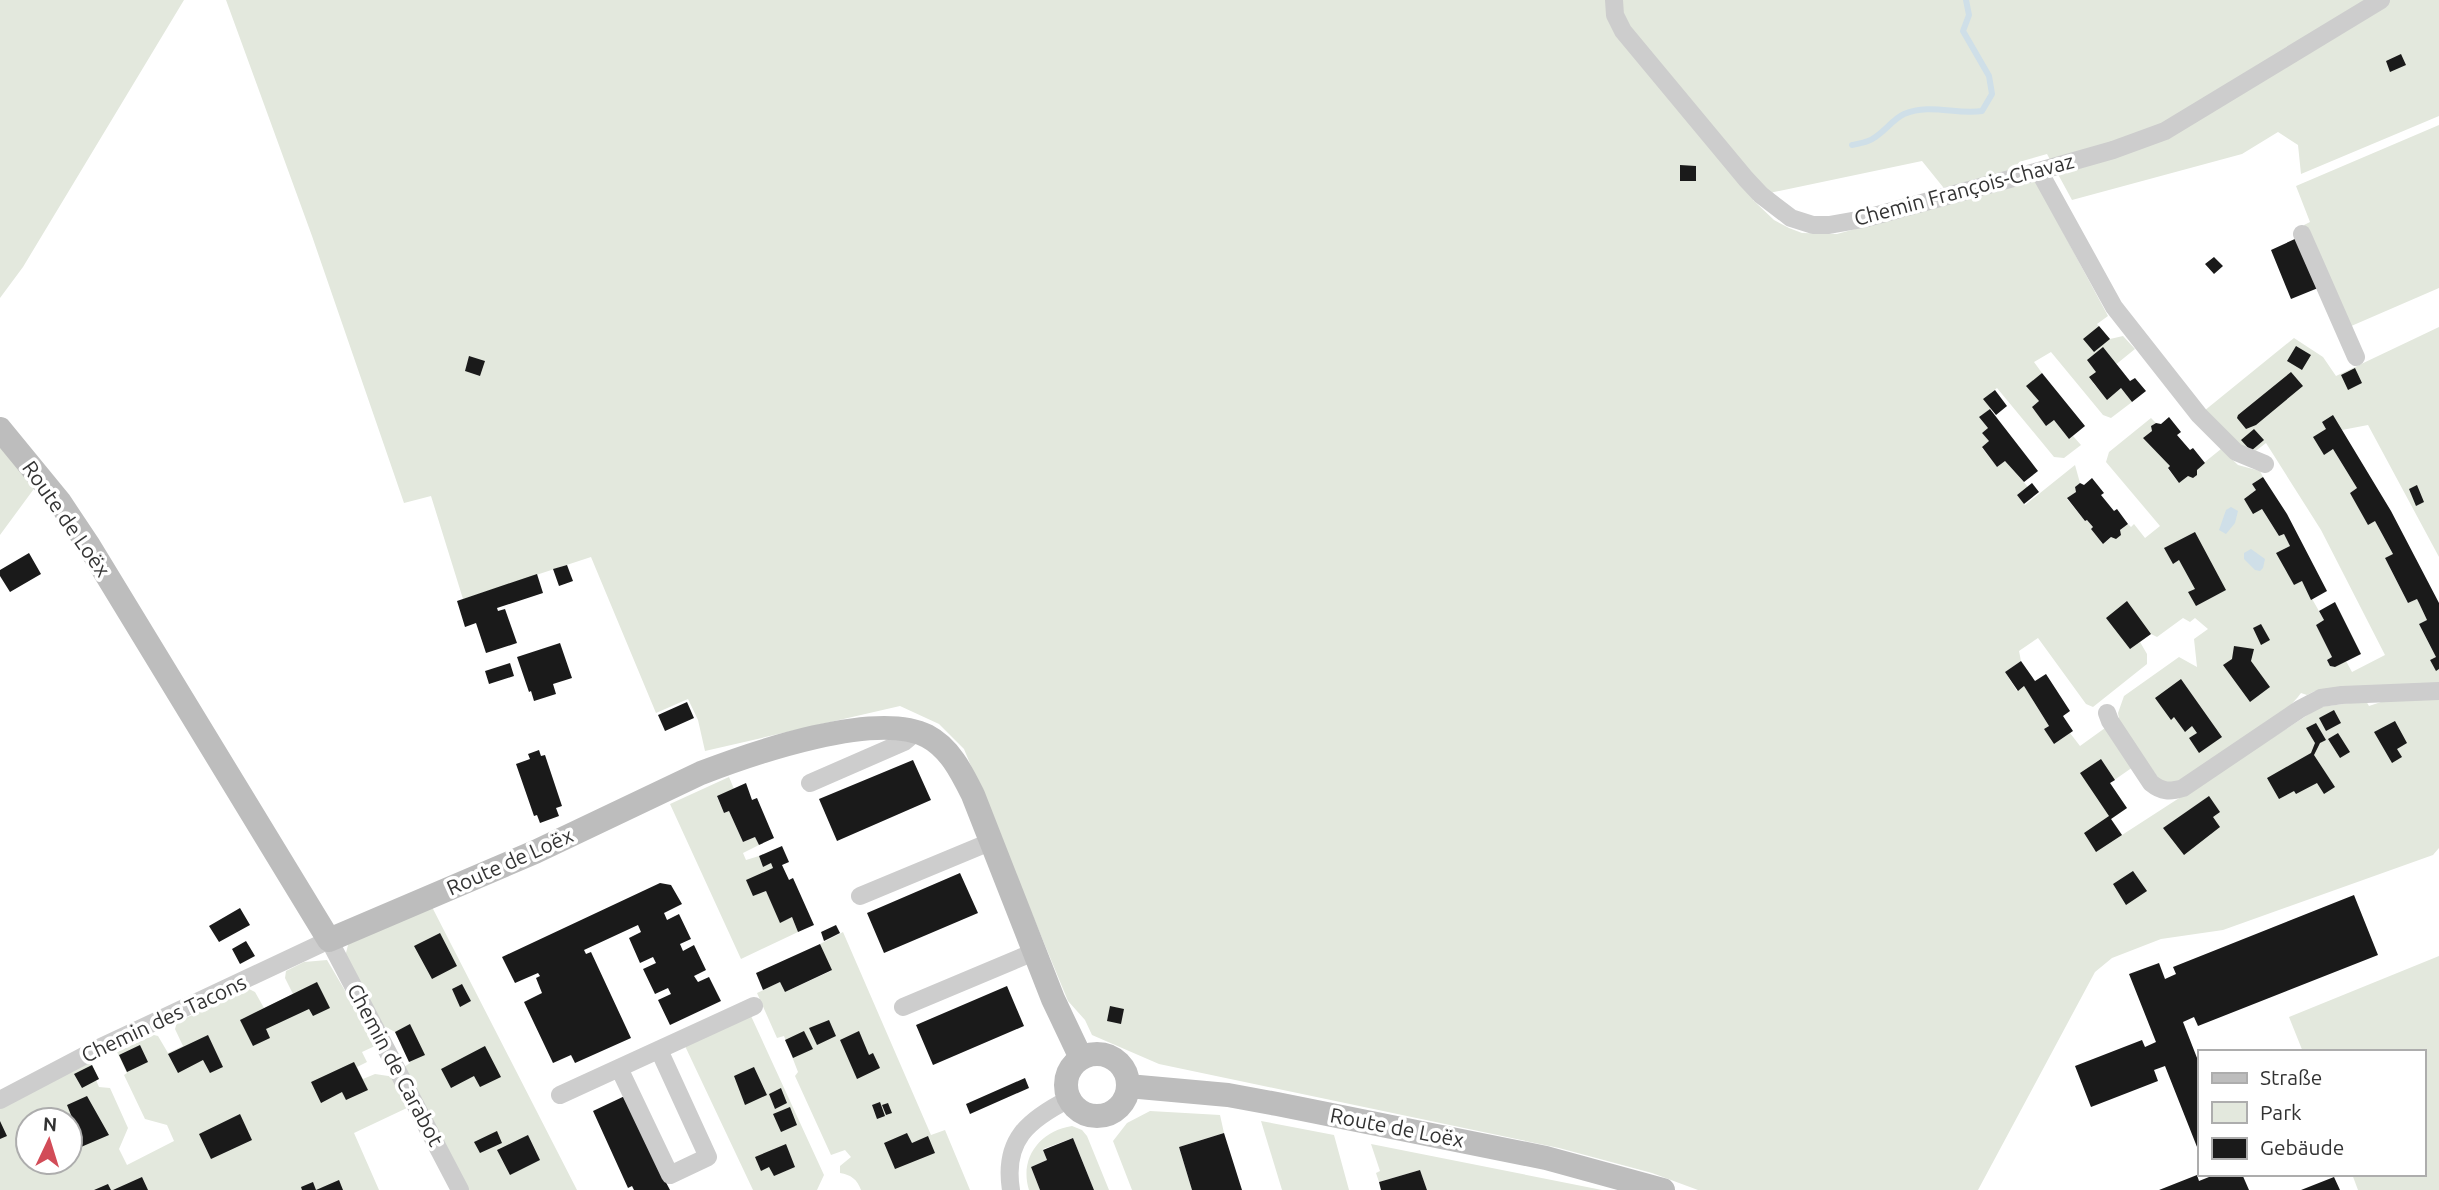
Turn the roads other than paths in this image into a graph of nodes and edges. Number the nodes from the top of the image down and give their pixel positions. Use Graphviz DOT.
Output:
graph roads {
  1 [pos="1614,0"];
  2 [pos="2381,0"];
  3 [pos="2039,171"];
  4 [pos="2302,234"];
  5 [pos="2356,357"];
  6 [pos="0,429"];
  7 [pos="2265,464"];
  8 [pos="2439,691"];
  9 [pos="2107,713"];
  10 [pos="916,732"];
  11 [pos="810,783"];
  12 [pos="990,842"];
  13 [pos="860,896"];
  14 [pos="329,940"];
  15 [pos="1034,952"];
  16 [pos="754,1006"];
  17 [pos="903,1007"];
  18 [pos="659,1050"];
  19 [pos="1080,1058"];
  20 [pos="619,1068"];
  21 [pos="1128,1086"];
  22 [pos="560,1096"];
  23 [pos="1069,1099"];
  24 [pos="0,1100"];
  25 [pos="458,1189"];
  26 [pos="1011,1190"];
  27 [pos="1663,1190"];
  1 -- 3 [label="street, Chemin François-Chavaz"];
  2 -- 3 [label="street, Chemin François-Chavaz"];
  3 -- 7 [label="street"];
  4 -- 5 [label="street"];
  6 -- 14 [label="street, Route de Loëx"];
  8 -- 9 [label="street"];
  10 -- 11 [label="street"];
  10 -- 12 [label="street, Route de Loëx"];
  10 -- 14 [label="street, Route de Loëx"];
  12 -- 13 [label="street"];
  12 -- 15 [label="street, Route de Loëx"];
  14 -- 24 [label="street, Chemin des Tacons"];
  14 -- 25 [label="street, Chemin de Carabot"];
  15 -- 17 [label="street"];
  15 -- 19 [label="street, Route de Loëx"];
  16 -- 18 [label="street"];
  18 -- 20 [label="street"];
  18 -- 20 [label="street"];
  19 -- 21 [label="street"];
  19 -- 23 [label="street"];
  20 -- 22 [label="street"];
  21 -- 23 [label="street"];
  21 -- 27 [label="street, Route de Loëx"];
  23 -- 26 [label="street"];
}
